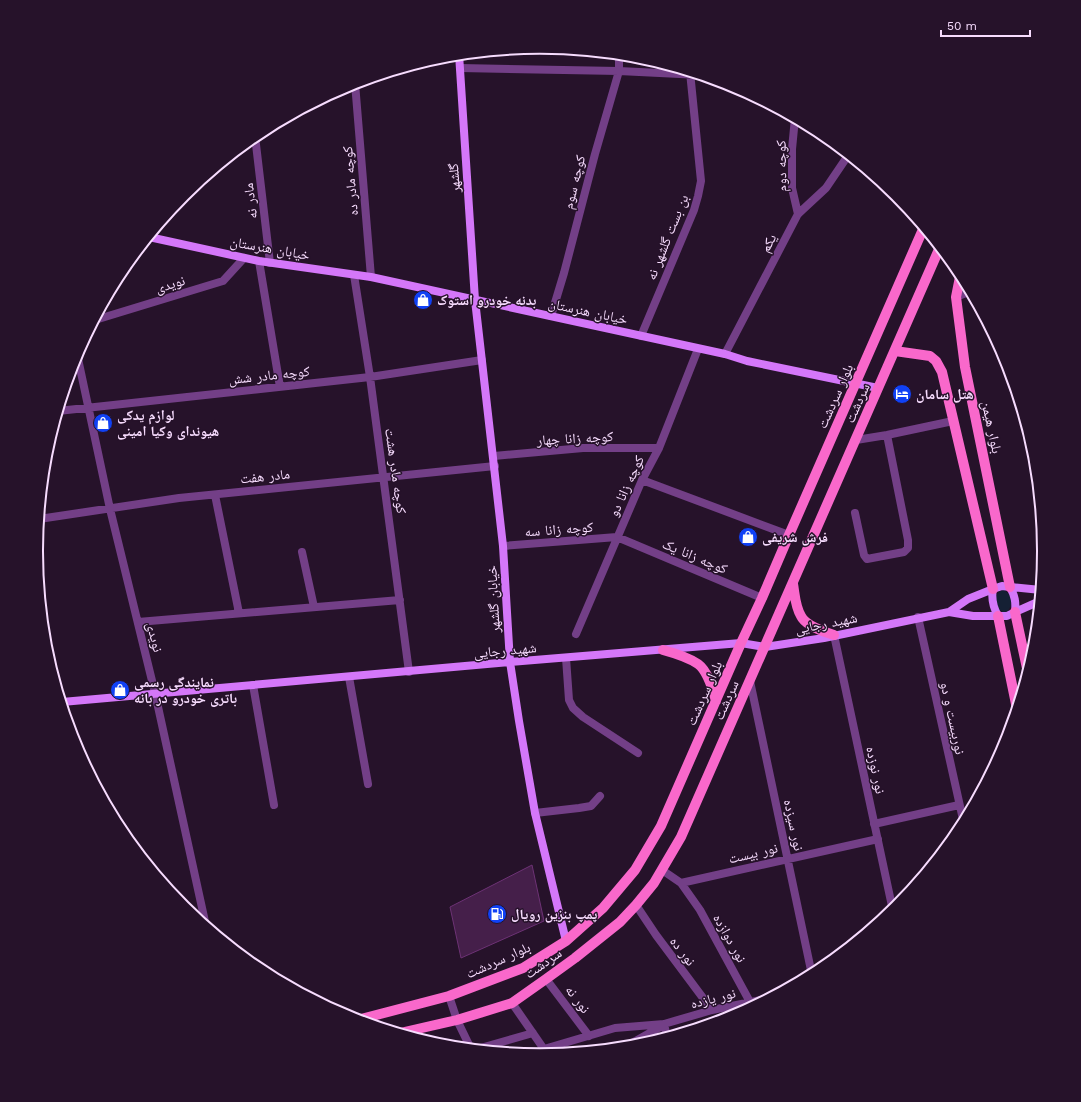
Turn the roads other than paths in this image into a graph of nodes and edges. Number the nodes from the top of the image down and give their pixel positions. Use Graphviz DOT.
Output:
graph roads {
  1 [pos="619,60"];
  2 [pos="459,61"];
  3 [pos="460,68"];
  4 [pos="619,72"];
  5 [pos="678,73"];
  6 [pos="690,77"];
  7 [pos="355,89"];
  8 [pos="794,123"];
  9 [pos="256,143"];
  10 [pos="845,158"];
  11 [pos="798,214"];
  12 [pos="922,232"];
  13 [pos="154,238"];
  14 [pos="938,252"];
  15 [pos="244,258"];
  16 [pos="259,261"];
  17 [pos="270,263"];
  18 [pos="354,275"];
  19 [pos="371,277"];
  20 [pos="959,283"];
  21 [pos="966,293"];
  22 [pos="956,298"];
  23 [pos="475,300"];
  24 [pos="551,316"];
  25 [pos="101,318"];
  26 [pos="640,336"];
  27 [pos="698,349"];
  28 [pos="895,351"];
  29 [pos="724,354"];
  30 [pos="482,360"];
  31 [pos="79,365"];
  32 [pos="370,377"];
  33 [pos="855,383"];
  34 [pos="280,387"];
  35 [pos="878,388"];
  36 [pos="88,408"];
  37 [pos="64,410"];
  38 [pos="954,422"];
  39 [pos="887,435"];
  40 [pos="856,440"];
  41 [pos="659,448"];
  42 [pos="494,456"];
  43 [pos="494,466"];
  44 [pos="383,477"];
  45 [pos="642,480"];
  46 [pos="215,494"];
  47 [pos="110,509"];
  48 [pos="855,513"];
  49 [pos="44,518"];
  50 [pos="789,535"];
  51 [pos="617,537"];
  52 [pos="503,546"];
  53 [pos="302,552"];
  54 [pos="793,582"];
  55 [pos="1010,587"];
  56 [pos="993,589"];
  57 [pos="1036,590"];
  58 [pos="762,598"];
  59 [pos="400,600"];
  60 [pos="1035,603"];
  61 [pos="314,607"];
  62 [pos="949,612"];
  63 [pos="1015,612"];
  64 [pos="239,613"];
  65 [pos="998,616"];
  66 [pos="918,618"];
  67 [pos="138,622"];
  68 [pos="576,634"];
  69 [pos="834,635"];
  70 [pos="741,643"];
  71 [pos="765,647"];
  72 [pos="663,650"];
  73 [pos="566,658"];
  74 [pos="1025,660"];
  75 [pos="510,662"];
  76 [pos="409,672"];
  77 [pos="349,677"];
  78 [pos="750,681"];
  79 [pos="253,685"];
  80 [pos="155,693"];
  81 [pos="1015,700"];
  82 [pos="716,701"];
  83 [pos="66,702"];
  84 [pos="638,753"];
  85 [pos="368,784"];
  86 [pos="600,796"];
  87 [pos="274,804"];
  88 [pos="959,805"];
  89 [pos="535,813"];
  90 [pos="962,815"];
  91 [pos="874,824"];
  92 [pos="878,839"];
  93 [pos="787,858"];
  94 [pos="662,870"];
  95 [pos="681,883"];
  96 [pos="891,904"];
  97 [pos="636,905"];
  98 [pos="204,917"];
  99 [pos="566,941"];
  100 [pos="811,969"];
  101 [pos="546,979"];
  102 [pos="449,996"];
  103 [pos="512,1002"];
  104 [pos="750,1002"];
  105 [pos="741,1006"];
  106 [pos="712,1010"];
  107 [pos="368,1017"];
  108 [pos="457,1020"];
  109 [pos="664,1024"];
  110 [pos="409,1031"];
  111 [pos="533,1033"];
  112 [pos="666,1033"];
  113 [pos="588,1036"];
  114 [pos="639,1039"];
  115 [pos="468,1043"];
  116 [pos="490,1045"];
  117 [pos="558,1047"];
  118 [pos="543,1048"];
  1 -- 4 [label="street, کوچه سوم"];
  2 -- 3 [label="main road, گلشهر"];
  3 -- 4 [label="street"];
  3 -- 23 [label="main road, گلشهر"];
  4 -- 5 [label="street"];
  4 -- 24 [label="street, کوچه سوم"];
  6 -- 26 [label="street, بن بست گلشهر نه"];
  7 -- 19 [label="street, کوچه مادر ده"];
  8 -- 11 [label="street, کوچه دوم"];
  9 -- 17 [label="street, مادر نه"];
  10 -- 11 [label="street, یکم"];
  11 -- 29 [label="street, یکم"];
  12 -- 33 [label="main road, بلوار سردشت"];
  13 -- 15 [label="main road, خیابان هنرستان"];
  14 -- 28 [label="main road, سردشت"];
  15 -- 16 [label="main road, خیابان هنرستان"];
  15 -- 25 [label="street, نویدی"];
  16 -- 17 [label="main road, خیابان هنرستان"];
  16 -- 34 [label="street"];
  17 -- 18 [label="main road, خیابان هنرستان"];
  18 -- 19 [label="main road, خیابان هنرستان"];
  18 -- 32 [label="street, کوچه مادر هشت"];
  19 -- 23 [label="main road, خیابان هنرستان"];
  20 -- 22 [label="main road, بلوار هیمن"];
  21 -- 22 [label="street"];
  22 -- 55 [label="main road, بلوار هیمن"];
  23 -- 24 [label="main road, خیابان هنرستان"];
  23 -- 30 [label="main road, خیابان گلشهر"];
  24 -- 26 [label="main road, خیابان هنرستان"];
  26 -- 27 [label="main road, خیابان هنرستان"];
  27 -- 29 [label="main road, خیابان هنرستان"];
  27 -- 41 [label="street, کوچه زانا دو"];
  28 -- 35 [label="main road, سردشت"];
  28 -- 38 [label="main road"];
  29 -- 33 [label="main road, خیابان هنرستان"];
  30 -- 32 [label="street, کوچه مادر شش"];
  30 -- 42 [label="main road, خیابان گلشهر"];
  31 -- 36 [label="street, نویدی"];
  32 -- 34 [label="street, کوچه مادر شش"];
  32 -- 44 [label="street, کوچه مادر هشت"];
  33 -- 35 [label="main road, خیابان هنرستان"];
  33 -- 50 [label="main road, بلوار سردشت"];
  34 -- 36 [label="street, کوچه مادر شش"];
  35 -- 40 [label="main road, سردشت"];
  36 -- 37 [label="street, کوچه مادر شش"];
  36 -- 47 [label="street, نویدی"];
  38 -- 39 [label="street"];
  38 -- 56 [label="main road"];
  39 -- 40 [label="street"];
  39 -- 48 [label="street"];
  40 -- 54 [label="main road, سردشت"];
  41 -- 42 [label="street, کوچه زانا چهار"];
  41 -- 45 [label="street, کوچه زانا دو"];
  42 -- 43 [label="main road, خیابان گلشهر"];
  43 -- 44 [label="street, مادر هفت"];
  43 -- 52 [label="main road, خیابان گلشهر"];
  44 -- 46 [label="street, مادر هفت"];
  44 -- 59 [label="street, کوچه مادر هشت"];
  45 -- 50 [label="street"];
  45 -- 51 [label="street, کوچه زانا دو"];
  46 -- 47 [label="street, مادر هفت"];
  46 -- 64 [label="street"];
  47 -- 49 [label="street, مادر هفت"];
  47 -- 67 [label="street, نویدی"];
  50 -- 58 [label="main road, بلوار سردشت"];
  51 -- 52 [label="street, کوچه زانا سه"];
  51 -- 58 [label="street, کوچه زانا یک"];
  51 -- 68 [label="street, کوچه زانا دو"];
  52 -- 75 [label="main road, خیابان گلشهر"];
  53 -- 61 [label="street"];
  54 -- 69 [label="main road"];
  54 -- 71 [label="main road, سردشت"];
  55 -- 56 [label="main road"];
  55 -- 57 [label="main road"];
  55 -- 63 [label="main road"];
  56 -- 62 [label="main road, شهید رجایی"];
  56 -- 65 [label="main road"];
  58 -- 70 [label="main road, بلوار سردشت"];
  59 -- 61 [label="street"];
  59 -- 76 [label="street, کوچه مادر هشت"];
  60 -- 63 [label="main road"];
  61 -- 64 [label="street"];
  62 -- 65 [label="main road, شهید رجایی"];
  62 -- 66 [label="main road, شهید رجایی"];
  63 -- 65 [label="main road"];
  63 -- 74 [label="main road"];
  64 -- 67 [label="street"];
  65 -- 81 [label="main road"];
  66 -- 69 [label="main road, شهید رجایی"];
  66 -- 88 [label="street, نوربیست و دو"];
  67 -- 80 [label="street, نویدی"];
  69 -- 71 [label="main road, شهید رجایی"];
  69 -- 91 [label="street, نور نوزده"];
  70 -- 71 [label="main road, شهید رجایی"];
  70 -- 72 [label="main road, شهید رجایی"];
  70 -- 82 [label="main road, بلوار سردشت"];
  71 -- 78 [label="main road, سردشت"];
  72 -- 73 [label="main road, شهید رجایی"];
  72 -- 82 [label="main road"];
  73 -- 75 [label="main road, شهید رجایی"];
  73 -- 84 [label="street"];
  75 -- 76 [label="main road, شهید رجایی"];
  75 -- 89 [label="main road, خیابان گلشهر"];
  76 -- 77 [label="main road, شهید رجایی"];
  77 -- 79 [label="main road, شهید رجایی"];
  77 -- 85 [label="street"];
  78 -- 93 [label="street, نور سیزده"];
  78 -- 94 [label="main road, سردشت"];
  79 -- 80 [label="main road, شهید رجایی"];
  79 -- 87 [label="street"];
  80 -- 83 [label="main road, شهید رجایی"];
  80 -- 98 [label="street, نویدی"];
  82 -- 99 [label="main road, بلوار سردشت"];
  86 -- 89 [label="street"];
  88 -- 90 [label="street, نوربیست و دو"];
  88 -- 91 [label="street"];
  89 -- 99 [label="main road, خیابان گلشهر"];
  91 -- 92 [label="street, نور نوزده"];
  92 -- 93 [label="street, نور بیست"];
  92 -- 96 [label="street, نور نوزده"];
  93 -- 95 [label="street, نور بیست"];
  93 -- 100 [label="street, نور سیزده"];
  94 -- 95 [label="street"];
  94 -- 97 [label="main road, سردشت"];
  95 -- 104 [label="street, نور دوازده"];
  97 -- 101 [label="main road, سردشت"];
  97 -- 106 [label="street, نور ده"];
  99 -- 102 [label="main road, بلوار سردشت"];
  101 -- 103 [label="main road, سردشت"];
  101 -- 113 [label="street, نور نه"];
  102 -- 107 [label="main road, بلوار سردشت"];
  102 -- 108 [label="street"];
  103 -- 108 [label="main road, سردشت"];
  103 -- 111 [label="street"];
  105 -- 106 [label="street, نور یازده"];
  106 -- 109 [label="street, نور یازده"];
  108 -- 110 [label="main road, سردشت"];
  108 -- 115 [label="street"];
  109 -- 112 [label="street"];
  109 -- 113 [label="street"];
  109 -- 114 [label="street"];
  111 -- 116 [label="street"];
  111 -- 118 [label="street"];
  113 -- 117 [label="street"];
}
